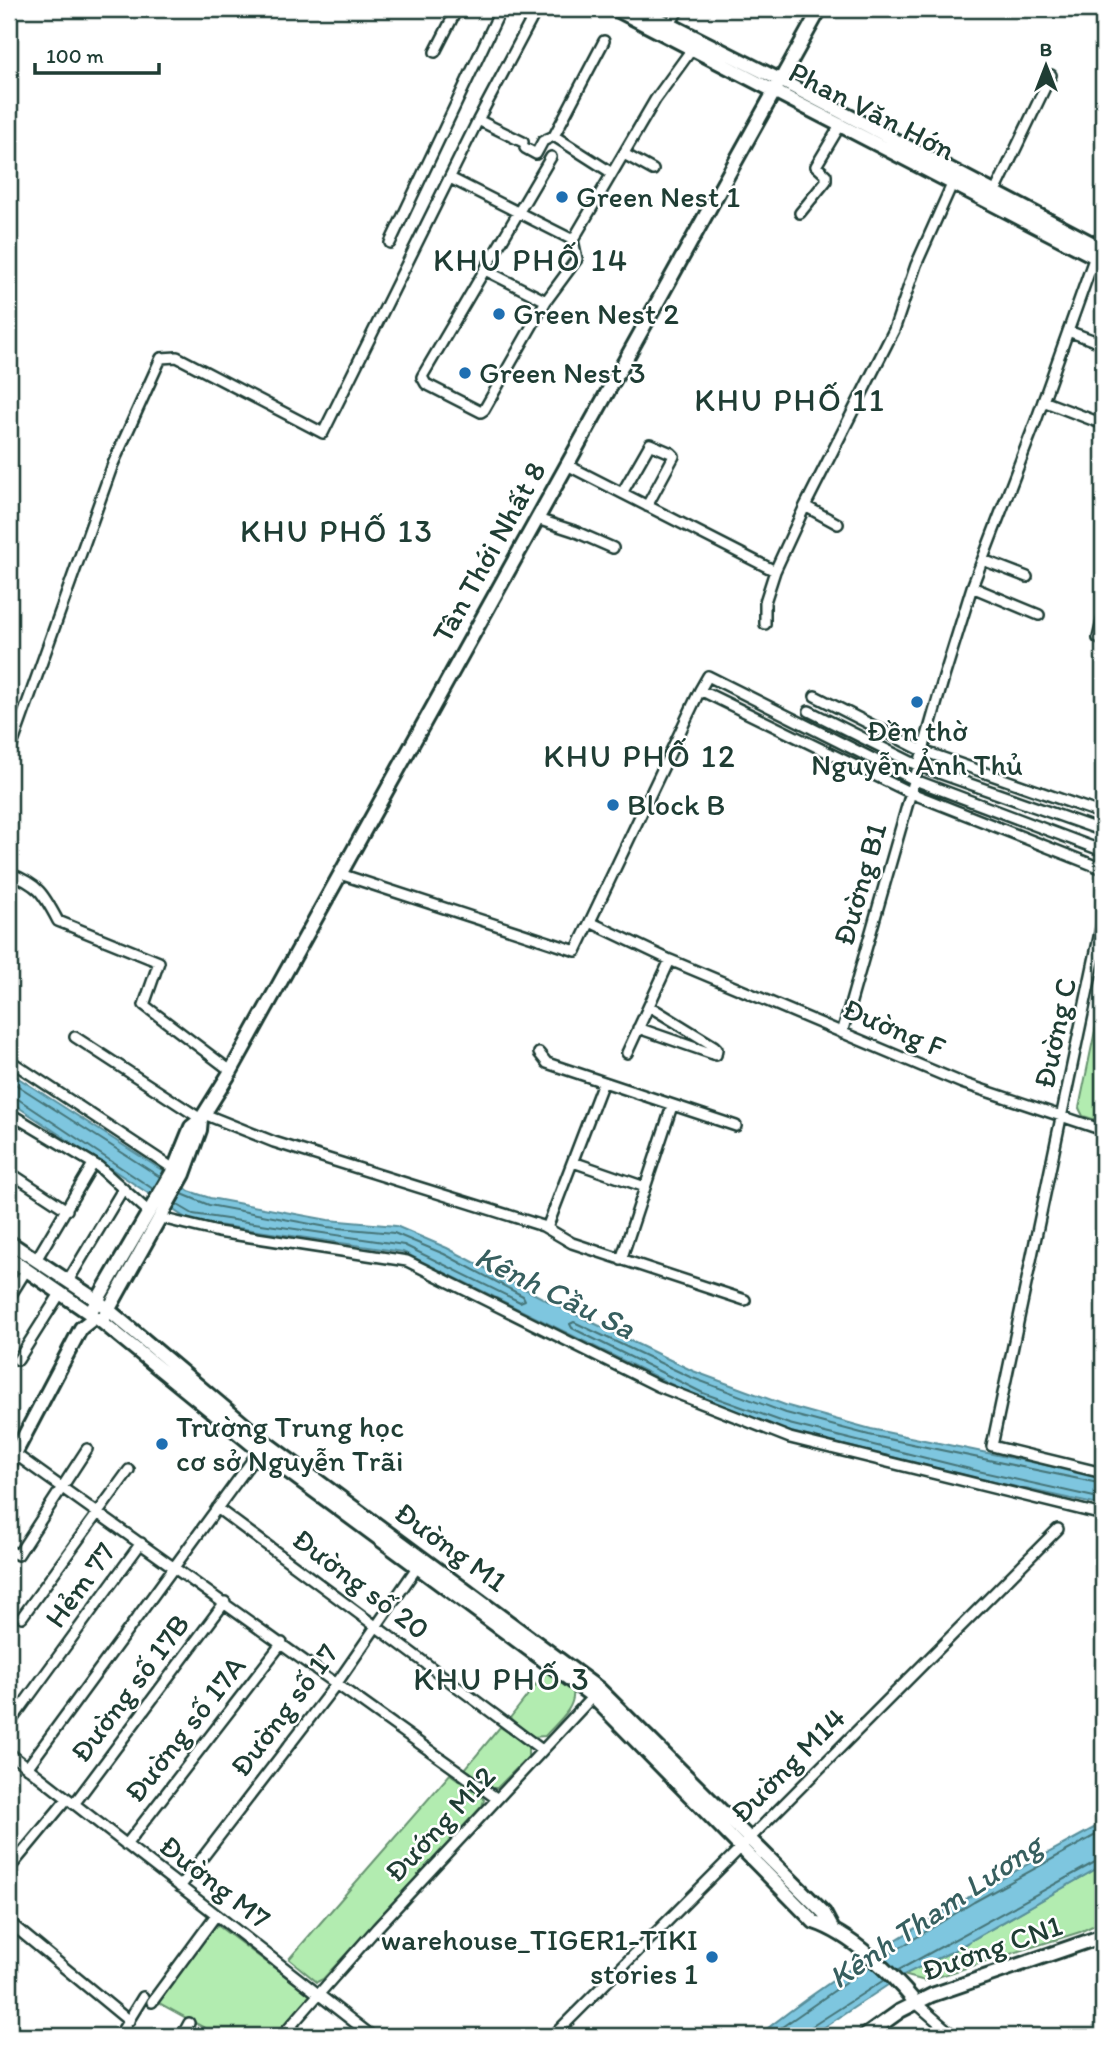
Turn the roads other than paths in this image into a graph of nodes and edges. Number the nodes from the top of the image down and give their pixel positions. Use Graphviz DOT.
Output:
graph roads {
  1 [pos="457,9"];
  2 [pos="501,9"];
  3 [pos="537,9"];
  4 [pos="615,9"];
  5 [pos="639,9"];
  6 [pos="680,9"];
  7 [pos="820,9"];
  8 [pos="670,24"];
  9 [pos="604,41"];
  10 [pos="692,48"];
  11 [pos="435,52"];
  12 [pos="1051,75"];
  13 [pos="779,86"];
  14 [pos="478,120"];
  15 [pos="841,124"];
  16 [pos="554,136"];
  17 [pos="624,154"];
  18 [pos="551,157"];
  19 [pos="653,170"];
  20 [pos="612,173"];
  21 [pos="450,178"];
  22 [pos="953,182"];
  23 [pos="995,192"];
  24 [pos="519,212"];
  25 [pos="800,213"];
  26 [pos="573,240"];
  27 [pos="390,243"];
  28 [pos="1100,255"];
  29 [pos="485,270"];
  30 [pos="546,301"];
  31 [pos="1068,331"];
  32 [pos="1103,344"];
  33 [pos="1043,401"];
  34 [pos="1103,425"];
  35 [pos="567,465"];
  36 [pos="622,493"];
  37 [pos="646,506"];
  38 [pos="805,506"];
  39 [pos="537,519"];
  40 [pos="838,524"];
  41 [pos="613,548"];
  42 [pos="983,560"];
  43 [pos="775,571"];
  44 [pos="1027,577"];
  45 [pos="972,587"];
  46 [pos="1039,615"];
  47 [pos="1103,617"];
  48 [pos="765,624"];
  49 [pos="1103,640"];
  50 [pos="700,690"];
  51 [pos="815,696"];
  52 [pos="809,711"];
  53 [pos="923,751"];
  54 [pos="9,754"];
  55 [pos="919,766"];
  56 [pos="915,780"];
  57 [pos="911,793"];
  58 [pos="1103,814"];
  59 [pos="1103,831"];
  60 [pos="1103,850"];
  61 [pos="1103,869"];
  62 [pos="9,873"];
  63 [pos="340,874"];
  64 [pos="1103,918"];
  65 [pos="590,922"];
  66 [pos="670,960"];
  67 [pos="649,1006"];
  68 [pos="638,1028"];
  69 [pos="842,1033"];
  70 [pos="75,1038"];
  71 [pos="539,1052"];
  72 [pos="627,1053"];
  73 [pos="9,1060"];
  74 [pos="231,1071"];
  75 [pos="603,1083"];
  76 [pos="672,1106"];
  77 [pos="1062,1116"];
  78 [pos="10,1117"];
  79 [pos="202,1117"];
  80 [pos="736,1126"];
  81 [pos="1103,1130"];
  82 [pos="573,1161"];
  83 [pos="93,1164"];
  84 [pos="9,1172"];
  85 [pos="179,1172"];
  86 [pos="645,1187"];
  87 [pos="124,1189"];
  88 [pos="67,1210"];
  89 [pos="155,1215"];
  90 [pos="547,1228"];
  91 [pos="9,1242"];
  92 [pos="9,1258"];
  93 [pos="621,1260"];
  94 [pos="31,1265"];
  95 [pos="64,1286"];
  96 [pos="9,1298"];
  97 [pos="745,1300"];
  98 [pos="104,1305"];
  99 [pos="95,1317"];
  100 [pos="18,1360"];
  101 [pos="262,1446"];
  102 [pos="87,1449"];
  103 [pos="12,1459"];
  104 [pos="129,1470"];
  105 [pos="1103,1473"];
  106 [pos="62,1487"];
  107 [pos="217,1508"];
  108 [pos="97,1512"];
  109 [pos="1103,1515"];
  110 [pos="1058,1530"];
  111 [pos="141,1543"];
  112 [pos="9,1552"];
  113 [pos="420,1562"];
  114 [pos="174,1567"];
  115 [pos="225,1602"];
  116 [pos="22,1617"];
  117 [pos="377,1625"];
  118 [pos="282,1643"];
  119 [pos="337,1683"];
  120 [pos="596,1693"];
  121 [pos="9,1724"];
  122 [pos="542,1750"];
  123 [pos="9,1753"];
  124 [pos="27,1768"];
  125 [pos="496,1798"];
  126 [pos="70,1801"];
  127 [pos="745,1843"];
  128 [pos="126,1845"];
  129 [pos="9,1869"];
  130 [pos="180,1886"];
  131 [pos="216,1914"];
  132 [pos="9,1922"];
  133 [pos="1103,1936"];
  134 [pos="319,1994"];
  135 [pos="916,2003"];
  136 [pos="129,2021"];
  137 [pos="189,2023"];
  138 [pos="119,2036"];
  139 [pos="182,2036"];
  140 [pos="282,2036"];
  141 [pos="372,2036"];
  142 [pos="552,2036"];
  143 [pos="865,2036"];
  144 [pos="954,2036"];
  1 -- 11 [label="street"];
  2 -- 27 [label="street"];
  3 -- 14 [label="street"];
  4 -- 10 [label="street, Phan Văn Hớn"];
  5 -- 8 [label="street, Phan Văn Hớn"];
  6 -- 8 [label="street"];
  7 -- 13 [label="street, Tân Thới Nhất 8"];
  8 -- 13 [label="street, Phan Văn Hớn"];
  9 -- 16 [label="street"];
  10 -- 13 [label="street, Phan Văn Hớn"];
  10 -- 17 [label="street"];
  12 -- 23 [label="street"];
  13 -- 15 [label="street, Phan Văn Hớn"];
  13 -- 23 [label="street, Phan Văn Hớn"];
  13 -- 35 [label="street, Tân Thới Nhất 8"];
  14 -- 16 [label="street"];
  14 -- 21 [label="street"];
  15 -- 22 [label="street, Phan Văn Hớn"];
  15 -- 25 [label="street"];
  16 -- 20 [label="street"];
  17 -- 19 [label="street"];
  17 -- 20 [label="street"];
  18 -- 24 [label="street"];
  20 -- 26 [label="street"];
  21 -- 24 [label="street"];
  21 -- 54 [label="street"];
  22 -- 28 [label="street, Phan Văn Hớn"];
  22 -- 38 [label="street"];
  23 -- 28 [label="street, Phan Văn Hớn"];
  24 -- 26 [label="street"];
  24 -- 29 [label="street"];
  26 -- 30 [label="street"];
  28 -- 31 [label="street, Đường B1"];
  29 -- 30 [label="street"];
  29 -- 30 [label="street"];
  31 -- 32 [label="street"];
  31 -- 33 [label="street, Đường B1"];
  33 -- 34 [label="street"];
  33 -- 42 [label="street, Đường B1"];
  35 -- 36 [label="street"];
  35 -- 39 [label="street, Tân Thới Nhất 8"];
  36 -- 37 [label="street"];
  36 -- 37 [label="street"];
  37 -- 43 [label="street"];
  38 -- 40 [label="street"];
  38 -- 43 [label="street"];
  39 -- 41 [label="street"];
  39 -- 63 [label="street, Tân Thới Nhất 8"];
  42 -- 44 [label="street"];
  42 -- 45 [label="street, Đường B1"];
  43 -- 48 [label="street"];
  45 -- 46 [label="street"];
  45 -- 53 [label="street, Đường B1"];
  47 -- 49 [label="street"];
  50 -- 56 [label="street"];
  50 -- 57 [label="street"];
  50 -- 65 [label="street"];
  51 -- 53 [label="street"];
  52 -- 55 [label="street"];
  53 -- 55 [label="street, Đường B1"];
  53 -- 58 [label="street"];
  55 -- 56 [label="street, Đường B1"];
  55 -- 59 [label="street"];
  56 -- 57 [label="street, Đường B1"];
  56 -- 60 [label="street"];
  57 -- 61 [label="street"];
  57 -- 69 [label="street, Đường B1"];
  62 -- 74 [label="street"];
  63 -- 65 [label="street"];
  63 -- 74 [label="street, Tân Thới Nhất 8"];
  64 -- 77 [label="street, Đường C"];
  65 -- 66 [label="street, Đường F"];
  66 -- 67 [label="street"];
  66 -- 69 [label="street, Đường F"];
  67 -- 68 [label="street"];
  67 -- 68 [label="street"];
  68 -- 72 [label="street"];
  69 -- 77 [label="street, Đường F"];
  70 -- 79 [label="street"];
  71 -- 75 [label="street"];
  73 -- 85 [label="street"];
  74 -- 79 [label="street, Tân Thới Nhất 8"];
  75 -- 76 [label="street"];
  75 -- 82 [label="street"];
  76 -- 80 [label="street"];
  76 -- 86 [label="street"];
  77 -- 81 [label="street, Đường F"];
  77 -- 105 [label="street, Đường C"];
  78 -- 83 [label="street"];
  79 -- 85 [label="street, Tân Thới Nhất 8"];
  79 -- 90 [label="street"];
  82 -- 86 [label="street"];
  82 -- 90 [label="street"];
  83 -- 87 [label="street"];
  83 -- 88 [label="street"];
  84 -- 88 [label="street"];
  85 -- 89 [label="street, Tân Thới Nhất 8"];
  86 -- 93 [label="street"];
  87 -- 89 [label="street"];
  87 -- 95 [label="street"];
  88 -- 94 [label="street"];
  89 -- 98 [label="street, Tân Thới Nhất 8"];
  89 -- 109 [label="street"];
  90 -- 93 [label="street"];
  91 -- 94 [label="street, Đường M1"];
  92 -- 94 [label="street, Đường M1"];
  93 -- 97 [label="street"];
  94 -- 95 [label="street, Đường M1"];
  94 -- 96 [label="street"];
  95 -- 98 [label="street, Đường M1"];
  95 -- 99 [label="street, Đường M1"];
  95 -- 100 [label="street"];
  98 -- 99 [label="street, Tân Thới Nhất 8"];
  98 -- 101 [label="street, Đường M1"];
  99 -- 101 [label="street, Đường M1"];
  99 -- 103 [label="street, Tân Thới Nhất 8"];
  101 -- 107 [label="street"];
  101 -- 113 [label="street, Đường M1"];
  102 -- 106 [label="street"];
  103 -- 106 [label="street"];
  104 -- 108 [label="street"];
  106 -- 108 [label="street"];
  106 -- 112 [label="street"];
  107 -- 114 [label="street"];
  107 -- 117 [label="street, Đường số 20"];
  108 -- 111 [label="street"];
  108 -- 116 [label="street"];
  110 -- 127 [label="street, Đường M14"];
  111 -- 114 [label="street"];
  111 -- 121 [label="street, Hẻm 77"];
  113 -- 117 [label="street, Đường số 17"];
  113 -- 120 [label="street, Đường M1"];
  114 -- 115 [label="street"];
  114 -- 124 [label="street"];
  115 -- 118 [label="street"];
  115 -- 126 [label="street, Đường số 17B"];
  117 -- 119 [label="street, Đường số 17"];
  117 -- 122 [label="street, Đường số 20"];
  118 -- 119 [label="street"];
  118 -- 128 [label="street, Đường số 17A"];
  119 -- 125 [label="street"];
  119 -- 130 [label="street, Đường số 17"];
  120 -- 122 [label="street, Đướng M12"];
  120 -- 127 [label="street, Đường M1"];
  122 -- 125 [label="street, Đướng M12"];
  123 -- 124 [label="street, Đường M7"];
  124 -- 126 [label="street, Đường M7"];
  125 -- 134 [label="street, Đướng M12"];
  126 -- 128 [label="street, Đường M7"];
  126 -- 129 [label="street, Đường số 17B"];
  127 -- 135 [label="street, Đường M1"];
  127 -- 142 [label="street, Đường M14"];
  128 -- 130 [label="street, Đường M7"];
  130 -- 131 [label="street, Đường M7"];
  131 -- 134 [label="street, Đường M7"];
  131 -- 136 [label="street"];
  132 -- 136 [label="street"];
  133 -- 135 [label="street, Đường CN1"];
  134 -- 140 [label="street, Đướng M12"];
  134 -- 141 [label="street, Đường M7"];
  135 -- 143 [label="street, Đường CN1"];
  135 -- 144 [label="street"];
  136 -- 138 [label="street"];
  137 -- 139 [label="street"];
}
